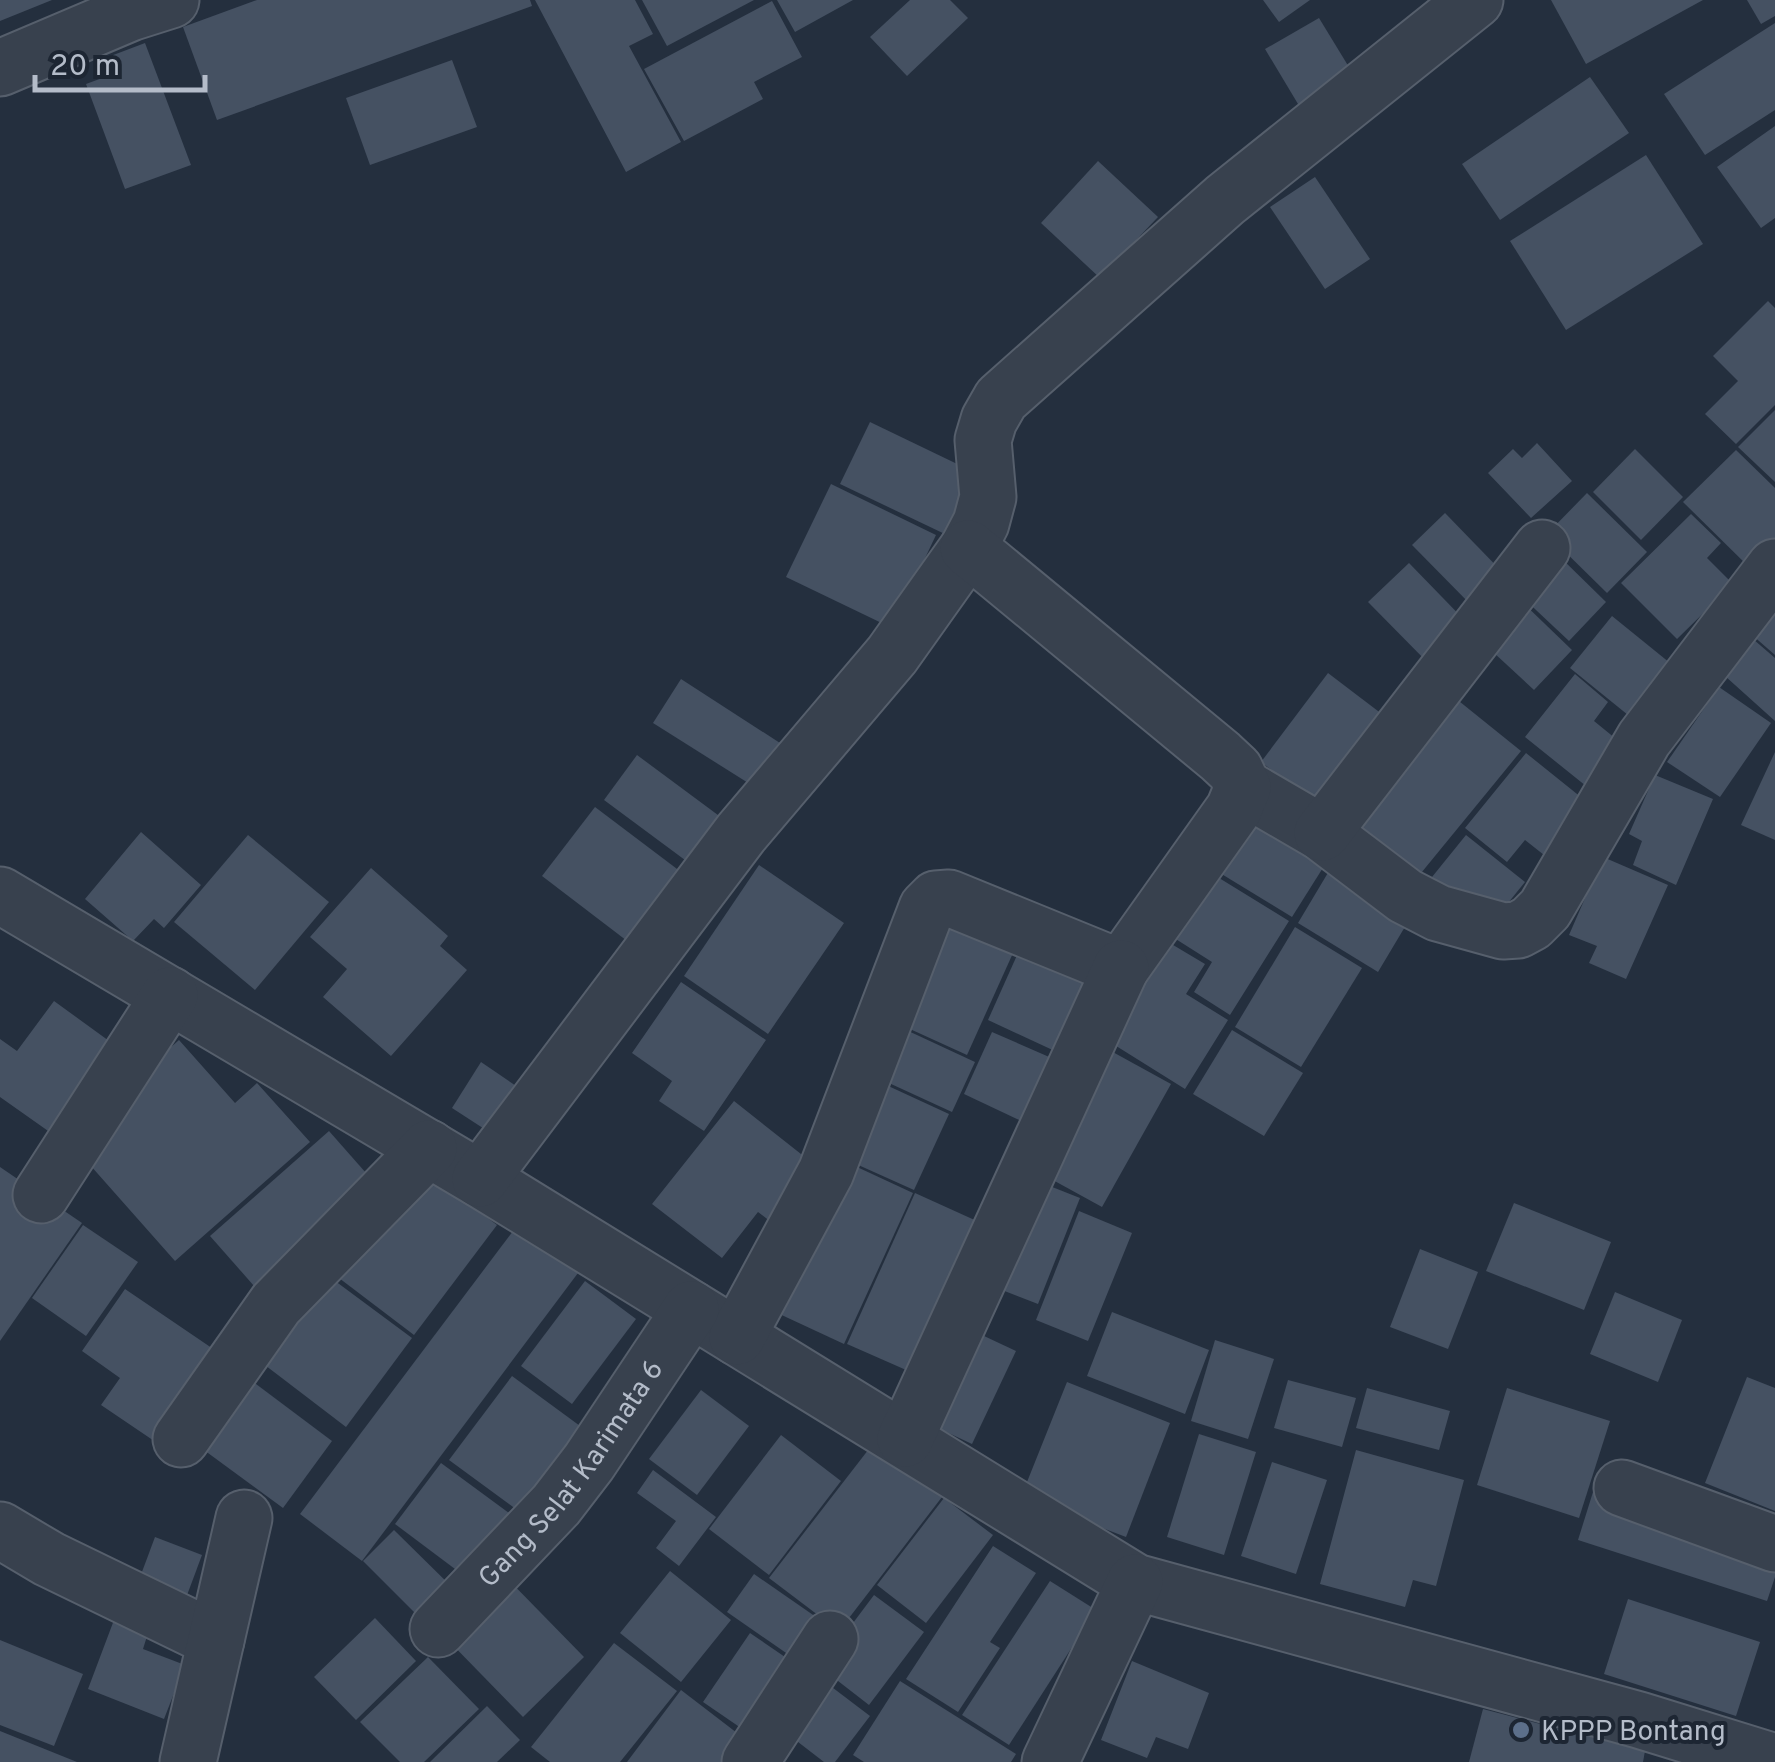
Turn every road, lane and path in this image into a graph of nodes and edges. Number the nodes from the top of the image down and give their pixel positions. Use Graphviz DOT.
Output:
graph roads {
  1 [pos="171,0"];
  2 [pos="1476,0"];
  3 [pos="0,68"];
  4 [pos="968,548"];
  5 [pos="1542,548"];
  6 [pos="1775,567"];
  7 [pos="1242,787"];
  8 [pos="1322,832"];
  9 [pos="0,895"];
  10 [pos="1121,968"];
  11 [pos="170,995"];
  12 [pos="430,1148"];
  13 [pos="480,1179"];
  14 [pos="41,1195"];
  15 [pos="691,1308"];
  16 [pos="737,1337"];
  17 [pos="904,1438"];
  18 [pos="181,1439"];
  19 [pos="1622,1488"];
  20 [pos="244,1518"];
  21 [pos="0,1530"];
  22 [pos="1775,1544"];
  23 [pos="1135,1582"];
  24 [pos="438,1629"];
  25 [pos="830,1639"];
  26 [pos="216,1640"];
  27 [pos="188,1762"];
  28 [pos="750,1762"];
  29 [pos="1050,1762"];
  30 [pos="1775,1762"];
  1 -- 3 [label="street"];
  2 -- 4 [label="street"];
  4 -- 7 [label="street"];
  4 -- 13 [label="street"];
  5 -- 8 [label="street"];
  6 -- 8 [label="street"];
  7 -- 8 [label="street"];
  7 -- 10 [label="street"];
  9 -- 11 [label="street"];
  10 -- 16 [label="street"];
  10 -- 17 [label="street"];
  11 -- 12 [label="street"];
  11 -- 14 [label="street"];
  12 -- 13 [label="street"];
  12 -- 18 [label="street"];
  13 -- 15 [label="street"];
  15 -- 16 [label="street"];
  15 -- 24 [label="street, Gang Selat Karimata 6"];
  16 -- 17 [label="street"];
  17 -- 23 [label="street"];
  19 -- 22 [label="street"];
  20 -- 26 [label="street"];
  21 -- 26 [label="street"];
  23 -- 29 [label="street"];
  23 -- 30 [label="street"];
  25 -- 28 [label="street"];
  26 -- 27 [label="street"];
}
